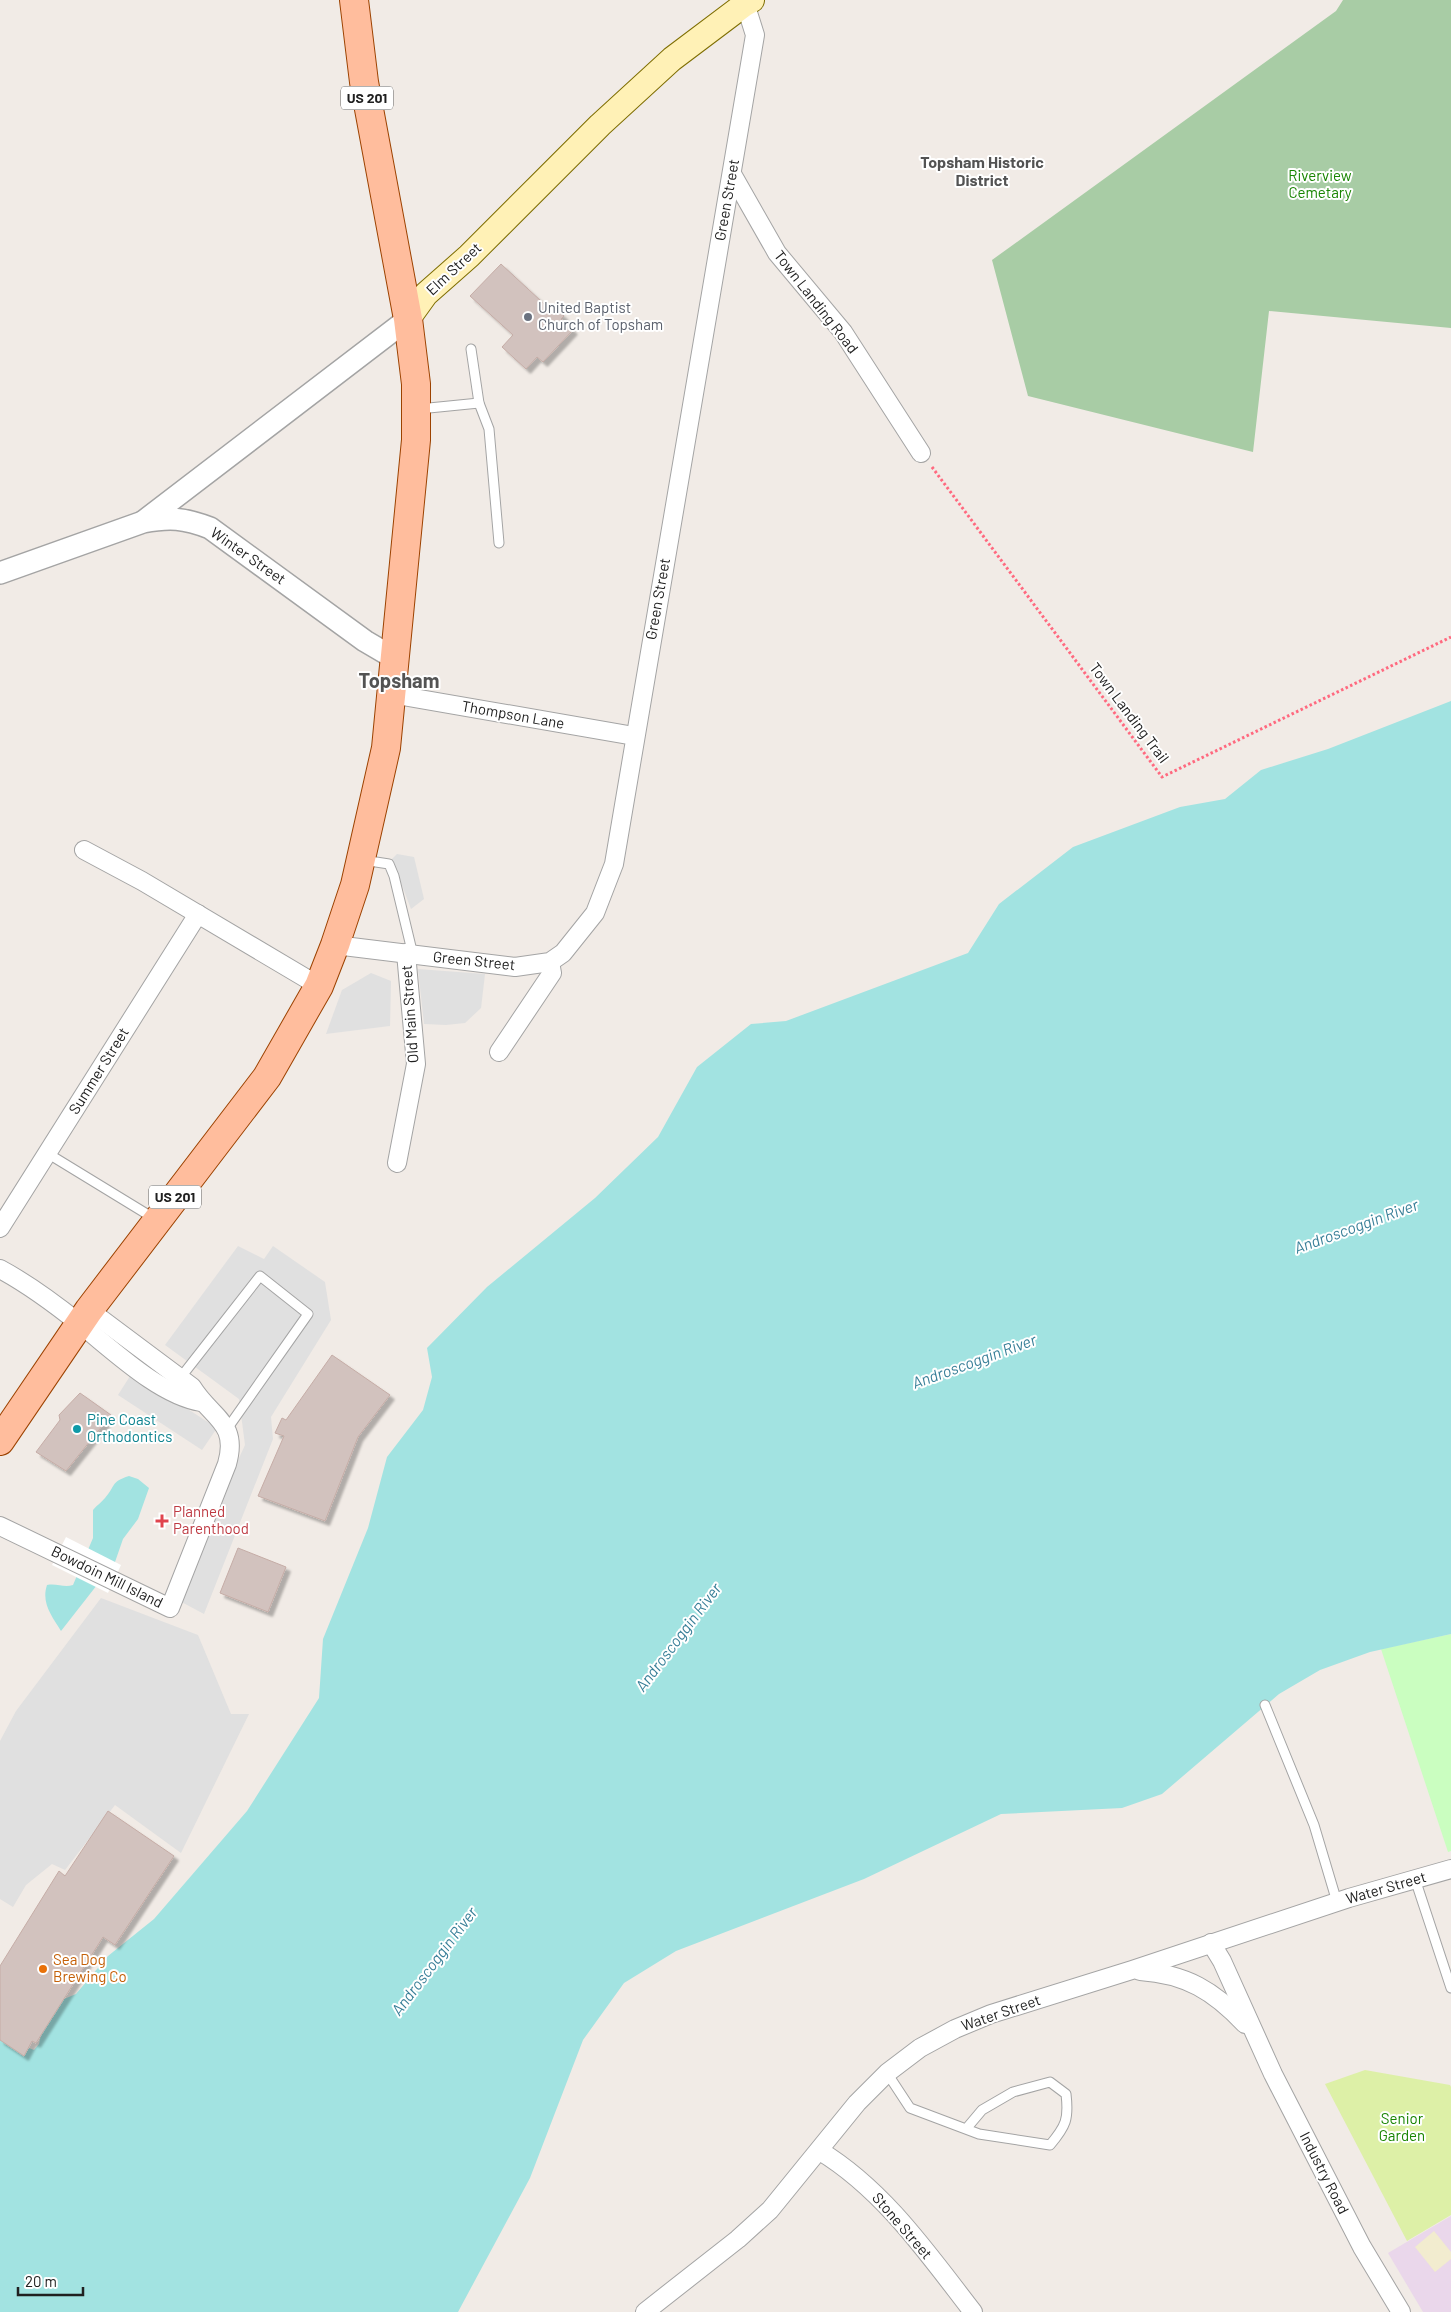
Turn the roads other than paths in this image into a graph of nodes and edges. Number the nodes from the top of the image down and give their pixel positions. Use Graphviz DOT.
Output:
graph roads {
  1 [pos="354,0"];
  2 [pos="747,1"];
  3 [pos="732,174"];
  4 [pos="408,319"];
  5 [pos="471,349"];
  6 [pos="479,403"];
  7 [pos="416,410"];
  8 [pos="922,453"];
  9 [pos="143,522"];
  10 [pos="500,542"];
  11 [pos="0,573"];
  12 [pos="394,658"];
  13 [pos="391,694"];
  14 [pos="634,736"];
  15 [pos="84,850"];
  16 [pos="361,860"];
  17 [pos="198,914"];
  18 [pos="335,945"];
  19 [pos="409,954"];
  20 [pos="550,962"];
  21 [pos="319,986"];
  22 [pos="499,1052"];
  23 [pos="48,1153"];
  24 [pos="397,1163"];
  25 [pos="158,1220"];
  26 [pos="0,1228"];
  27 [pos="0,1269"];
  28 [pos="84,1317"];
  29 [pos="180,1377"];
  30 [pos="202,1402"];
  31 [pos="227,1430"];
  32 [pos="0,1442"];
  33 [pos="0,1526"];
  34 [pos="1266,1705"];
  35 [pos="1451,1869"];
  36 [pos="1414,1879"];
  37 [pos="1337,1902"];
  38 [pos="1211,1944"];
  39 [pos="1132,1970"];
  40 [pos="1451,1988"];
  41 [pos="1252,2032"];
  42 [pos="887,2073"];
  43 [pos="966,2129"];
  44 [pos="820,2151"];
  45 [pos="645,2312"];
  46 [pos="973,2312"];
  47 [pos="1401,2312"];
  1 -- 4 [label="main road, US 201"];
  2 -- 3 [label="street, Green Street"];
  2 -- 4 [label="main road, Elm Street"];
  3 -- 8 [label="street, Town Landing Road"];
  3 -- 14 [label="street, Green Street"];
  4 -- 7 [label="main road"];
  4 -- 9 [label="street, Elm Street"];
  5 -- 6 [label="lane"];
  6 -- 7 [label="lane"];
  6 -- 10 [label="lane"];
  7 -- 12 [label="main road, US 201"];
  9 -- 11 [label="street, Winter Street"];
  9 -- 12 [label="street, Winter Street"];
  12 -- 13 [label="main road, US 201"];
  13 -- 14 [label="street, Thompson Lane"];
  13 -- 16 [label="main road, US 201"];
  14 -- 20 [label="street, Green Street"];
  15 -- 17 [label="street"];
  16 -- 18 [label="main road, US 201"];
  16 -- 19 [label="lane"];
  17 -- 21 [label="street"];
  17 -- 23 [label="street, Summer Street"];
  18 -- 19 [label="street, Green Street"];
  18 -- 21 [label="main road, US 201"];
  19 -- 20 [label="street, Green Street"];
  19 -- 24 [label="street, Old Main Street"];
  20 -- 22 [label="street"];
  21 -- 25 [label="main road, US 201"];
  23 -- 25 [label="lane"];
  23 -- 26 [label="street, Summer Street"];
  25 -- 28 [label="main road, US 201"];
  27 -- 28 [label="street"];
  28 -- 29 [label="street"];
  28 -- 30 [label="street"];
  28 -- 32 [label="main road, US 201"];
  29 -- 30 [label="street"];
  29 -- 31 [label="lane"];
  30 -- 31 [label="street"];
  31 -- 33 [label="street, Bowdoin Mill Island"];
  34 -- 37 [label="lane"];
  35 -- 36 [label="street, Water Street"];
  36 -- 37 [label="street, Water Street"];
  36 -- 40 [label="lane"];
  37 -- 38 [label="street, Water Street"];
  38 -- 39 [label="street, Water Street"];
  38 -- 41 [label="street, Industry Road"];
  39 -- 41 [label="street, Industry Road"];
  39 -- 42 [label="street, Water Street"];
  41 -- 47 [label="street, Industry Road"];
  42 -- 43 [label="lane"];
  42 -- 44 [label="street, Water Street"];
  43 -- 43 [label="lane"];
  44 -- 45 [label="street, Water Street"];
  44 -- 46 [label="street, Stone Street"];
}
